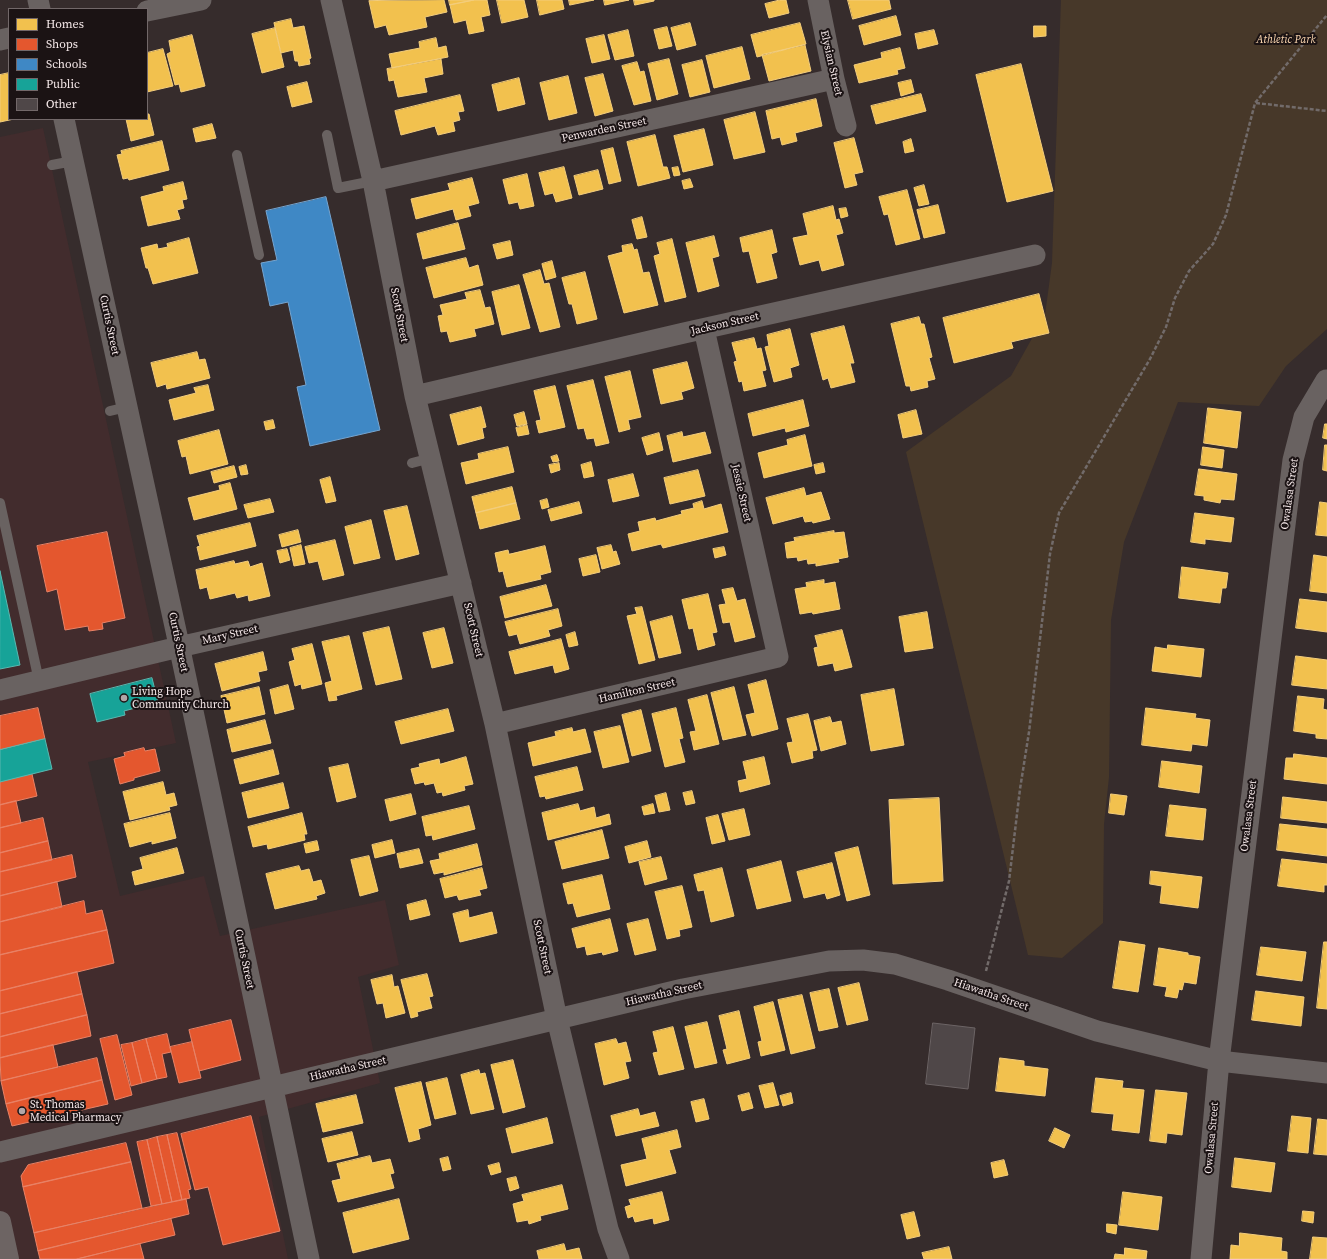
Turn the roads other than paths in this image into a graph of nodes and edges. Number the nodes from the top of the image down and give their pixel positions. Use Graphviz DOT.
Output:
graph roads {
  1 [pos="201,0"];
  2 [pos="331,0"];
  3 [pos="818,0"];
  4 [pos="148,11"];
  5 [pos="834,79"];
  6 [pos="64,120"];
  7 [pos="846,126"];
  8 [pos="327,135"];
  9 [pos="237,155"];
  10 [pos="74,160"];
  11 [pos="52,165"];
  12 [pos="373,181"];
  13 [pos="1035,255"];
  14 [pos="259,256"];
  15 [pos="704,328"];
  16 [pos="1326,380"];
  17 [pos="415,396"];
  18 [pos="0,502"];
  19 [pos="462,583"];
  20 [pos="179,647"];
  21 [pos="778,657"];
  22 [pos="39,680"];
  23 [pos="0,690"];
  24 [pos="495,724"];
  25 [pos="557,1019"];
  26 [pos="1219,1060"];
  27 [pos="1327,1073"];
  28 [pos="271,1088"];
  29 [pos="0,1152"];
  30 [pos="0,1222"];
  31 [pos="8,1259"];
  32 [pos="309,1259"];
  33 [pos="619,1259"];
  34 [pos="1201,1259"];
  1 -- 4 [label="street"];
  2 -- 12 [label="street, Scott Street"];
  3 -- 5 [label="street, Elysian Street"];
  5 -- 7 [label="street, Elysian Street"];
  5 -- 12 [label="street, Penwarden Street"];
  6 -- 10 [label="street, Curtis Street"];
  8 -- 12 [label="lane"];
  9 -- 14 [label="lane"];
  10 -- 11 [label="lane"];
  10 -- 20 [label="street, Curtis Street"];
  12 -- 17 [label="street, Scott Street"];
  13 -- 15 [label="street, Jackson Street"];
  15 -- 17 [label="street, Jackson Street"];
  15 -- 21 [label="street, Jessie Street"];
  16 -- 26 [label="street, Owalasa Street"];
  17 -- 19 [label="street, Scott Street"];
  18 -- 22 [label="lane"];
  19 -- 20 [label="street, Mary Street"];
  19 -- 24 [label="street, Scott Street"];
  20 -- 22 [label="street, Mary Street"];
  20 -- 28 [label="street, Curtis Street"];
  21 -- 24 [label="street, Hamilton Street"];
  22 -- 23 [label="street, Mary Street"];
  24 -- 25 [label="street, Scott Street"];
  25 -- 26 [label="street, Hiawatha Street"];
  25 -- 28 [label="street, Hiawatha Street"];
  25 -- 33 [label="street, Scott Street"];
  26 -- 27 [label="street, Hiawatha Street"];
  26 -- 34 [label="street, Owalasa Street"];
  28 -- 29 [label="street, Hiawatha Street"];
  28 -- 32 [label="street, Curtis Street"];
  30 -- 31 [label="main road"];
}
